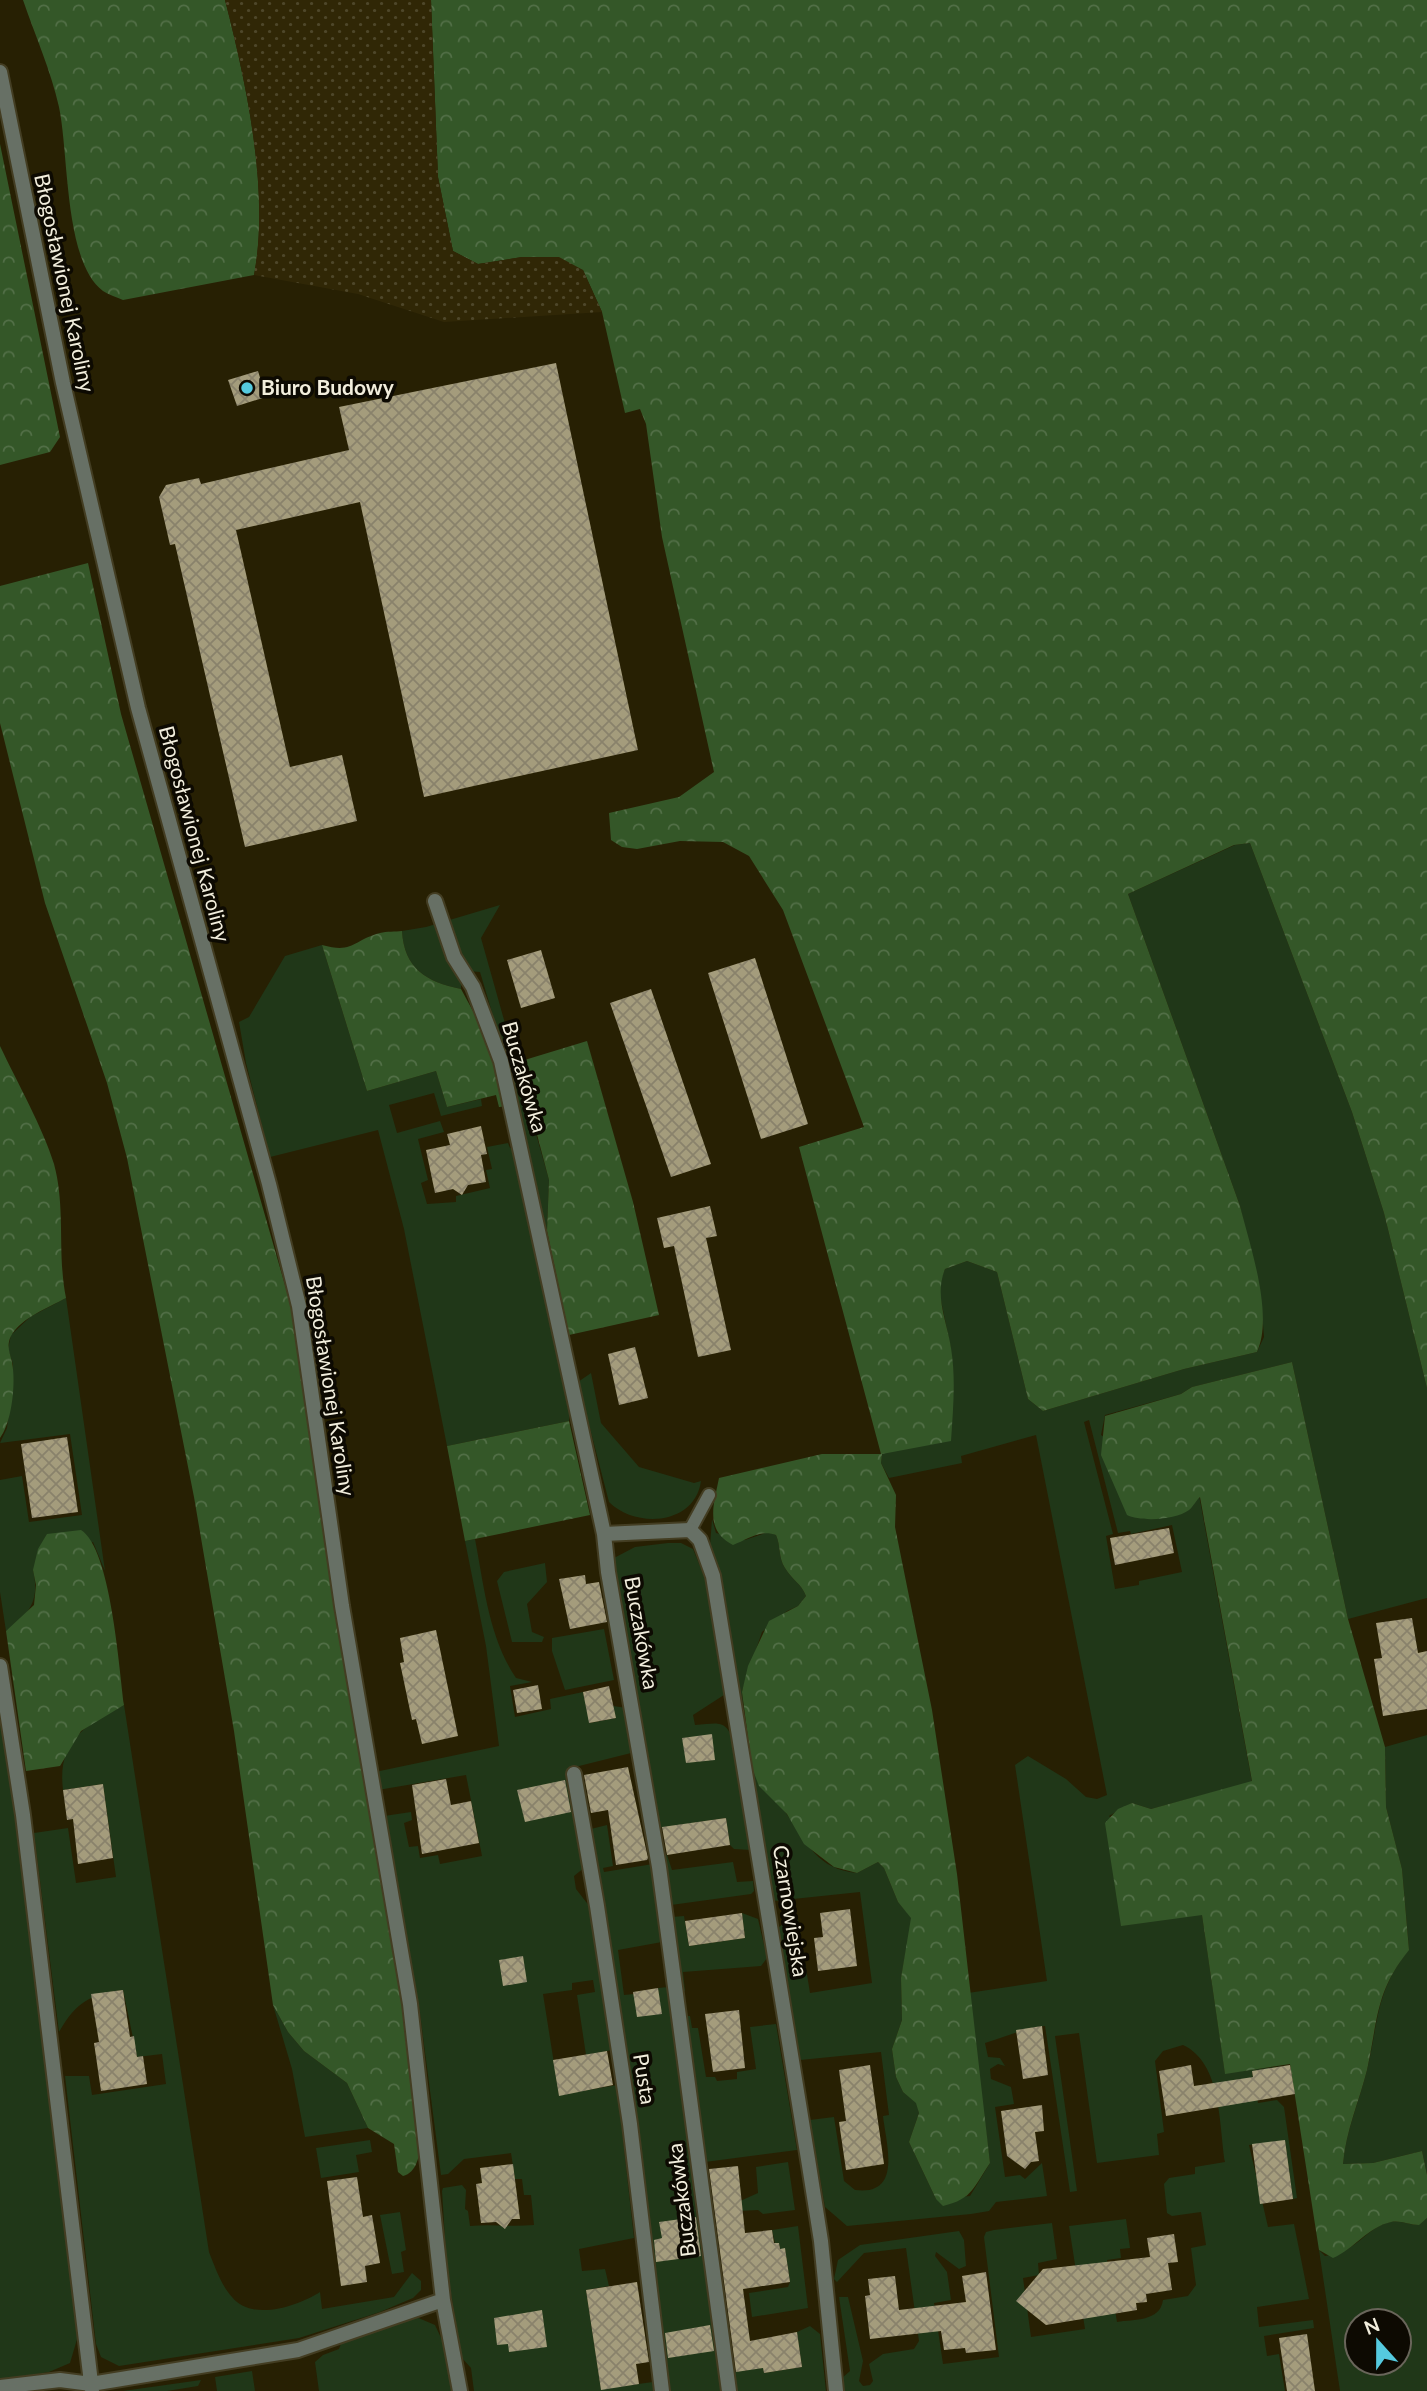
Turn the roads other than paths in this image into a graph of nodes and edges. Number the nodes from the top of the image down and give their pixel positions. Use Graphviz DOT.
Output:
graph roads {
  1 [pos="0,72"];
  2 [pos="435,901"];
  3 [pos="709,1495"];
  4 [pos="690,1530"];
  5 [pos="604,1534"];
  6 [pos="0,1666"];
  7 [pos="574,1774"];
  8 [pos="443,2300"];
  9 [pos="0,2387"];
  10 [pos="91,2387"];
  11 [pos="460,2391"];
  12 [pos="662,2391"];
  13 [pos="729,2391"];
  14 [pos="836,2391"];
  1 -- 8 [label="street, Błogosławionej Karoliny"];
  2 -- 5 [label="street, Buczakówka"];
  3 -- 4 [label="lane"];
  4 -- 5 [label="street"];
  4 -- 14 [label="street, Czarnowiejska"];
  5 -- 13 [label="street, Buczakówka"];
  6 -- 10 [label="street"];
  7 -- 12 [label="street, Pusta"];
  8 -- 10 [label="street"];
  8 -- 11 [label="street, Błogosławionej Karoliny"];
  9 -- 10 [label="street"];
}
